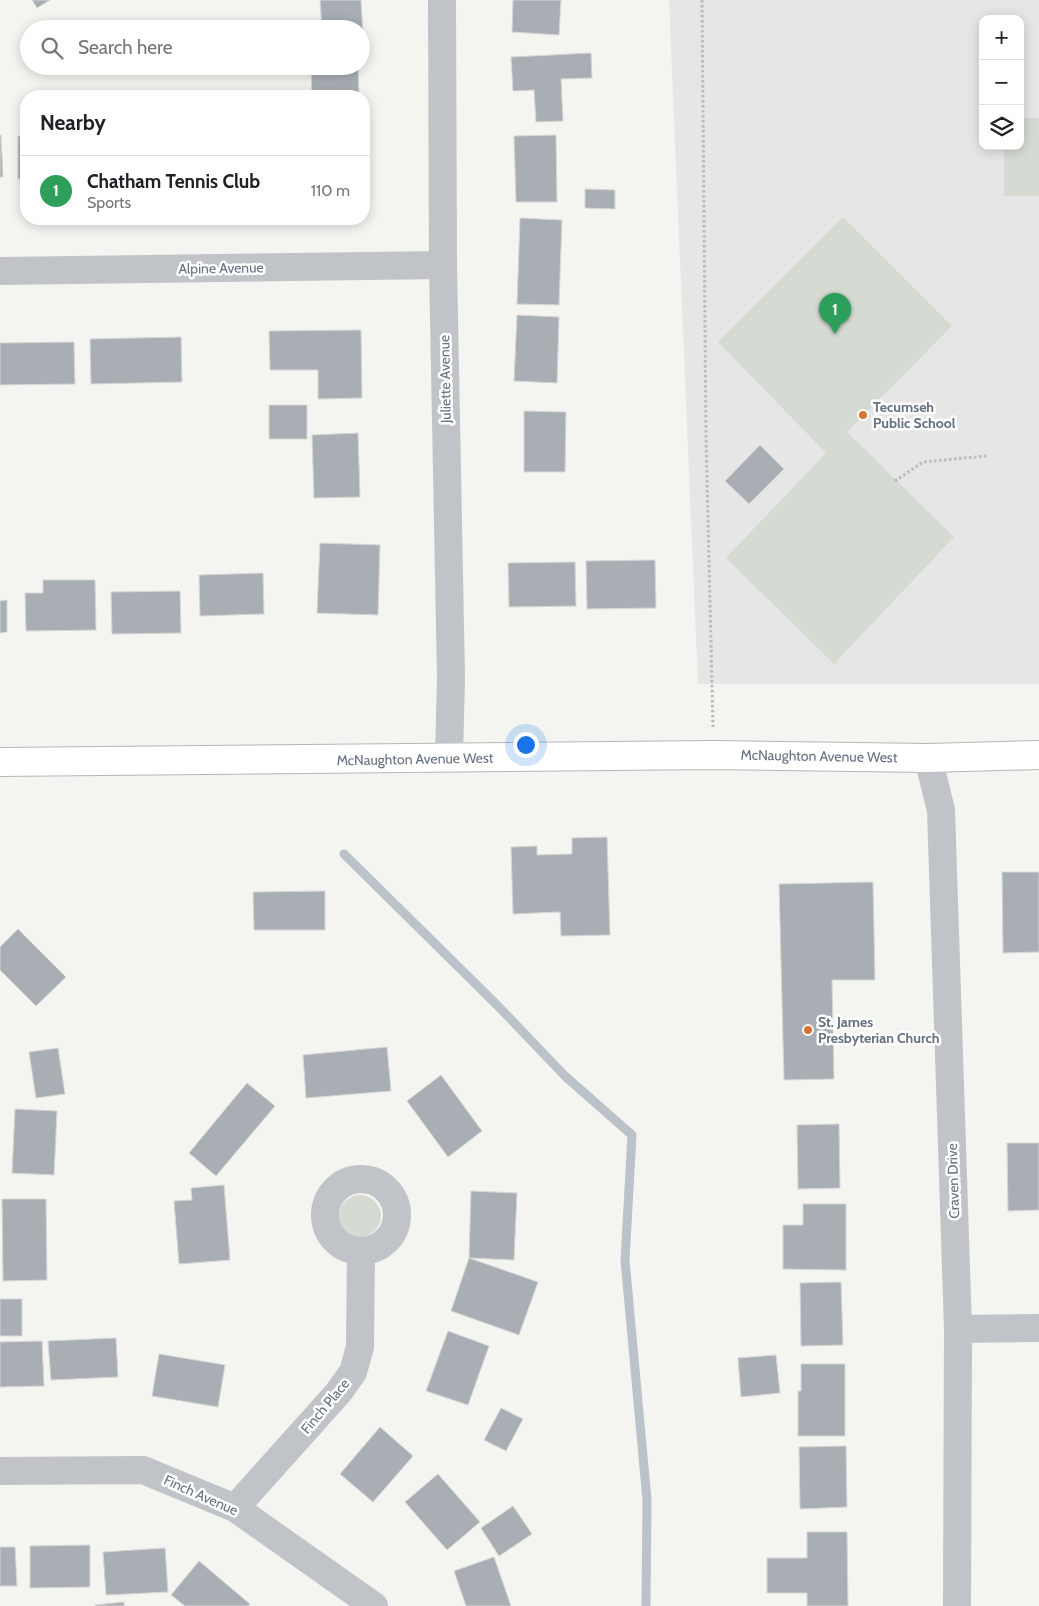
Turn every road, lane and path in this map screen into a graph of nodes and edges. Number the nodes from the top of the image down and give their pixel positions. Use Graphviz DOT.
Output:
graph roads {
  1 [pos="442,0"];
  2 [pos="702,0"];
  3 [pos="443,265"];
  4 [pos="0,271"];
  5 [pos="986,456"];
  6 [pos="895,480"];
  7 [pos="714,755"];
  8 [pos="1039,755"];
  9 [pos="449,758"];
  10 [pos="928,758"];
  11 [pos="0,762"];
  12 [pos="361,1251"];
  13 [pos="1039,1328"];
  14 [pos="958,1329"];
  15 [pos="0,1471"];
  16 [pos="235,1508"];
  17 [pos="374,1606"];
  18 [pos="957,1606"];
  1 -- 3 [label="street, Juliette Avenue"];
  2 -- 7 [label="path"];
  3 -- 4 [label="street, Alpine Avenue"];
  3 -- 9 [label="street, Juliette Avenue"];
  5 -- 6 [label="path"];
  7 -- 9 [label="main road, McNaughton Avenue West"];
  7 -- 10 [label="main road, McNaughton Avenue West"];
  8 -- 10 [label="main road, McNaughton Avenue West"];
  9 -- 11 [label="main road, McNaughton Avenue West"];
  10 -- 14 [label="street, Craven Drive"];
  12 -- 16 [label="street, Finch Place"];
  13 -- 14 [label="street"];
  14 -- 18 [label="street, Craven Drive"];
  15 -- 16 [label="street, Finch Avenue"];
  16 -- 17 [label="street, Finch Avenue"];
}
